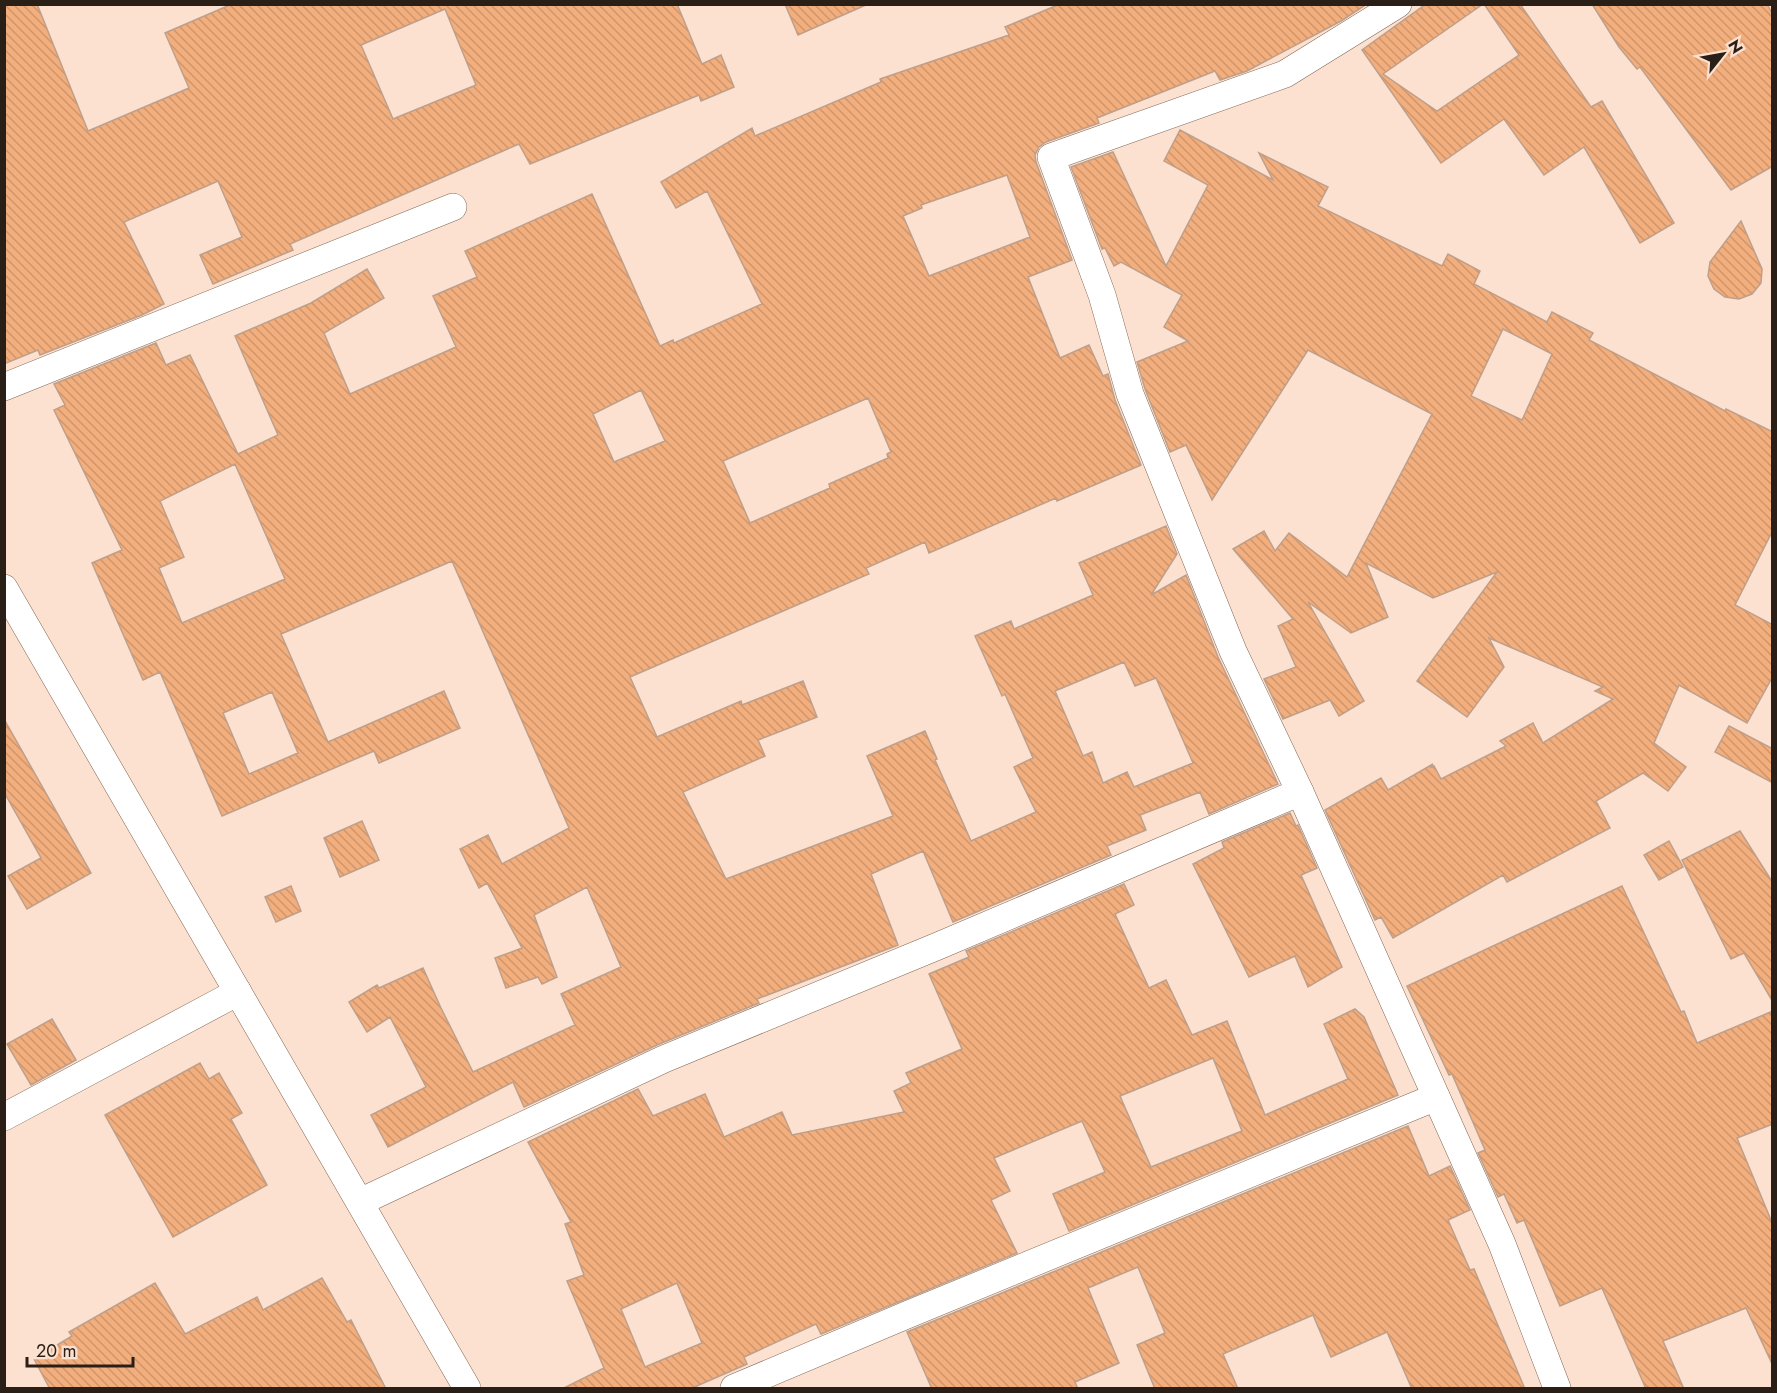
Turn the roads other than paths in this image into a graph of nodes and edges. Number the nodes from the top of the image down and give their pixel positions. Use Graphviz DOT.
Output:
graph roads {
  1 [pos="1398,4"];
  2 [pos="453,207"];
  3 [pos="4,387"];
  4 [pos="4,588"];
  5 [pos="1300,792"];
  6 [pos="238,992"];
  7 [pos="1436,1097"];
  8 [pos="4,1117"];
  9 [pos="360,1202"];
  10 [pos="467,1389"];
  11 [pos="734,1389"];
  12 [pos="1557,1389"];
  1 -- 5 [label="street"];
  2 -- 3 [label="street"];
  4 -- 6 [label="street"];
  5 -- 7 [label="street"];
  5 -- 9 [label="street"];
  6 -- 8 [label="street"];
  6 -- 9 [label="street"];
  7 -- 11 [label="street"];
  7 -- 12 [label="street"];
  9 -- 10 [label="street"];
}
